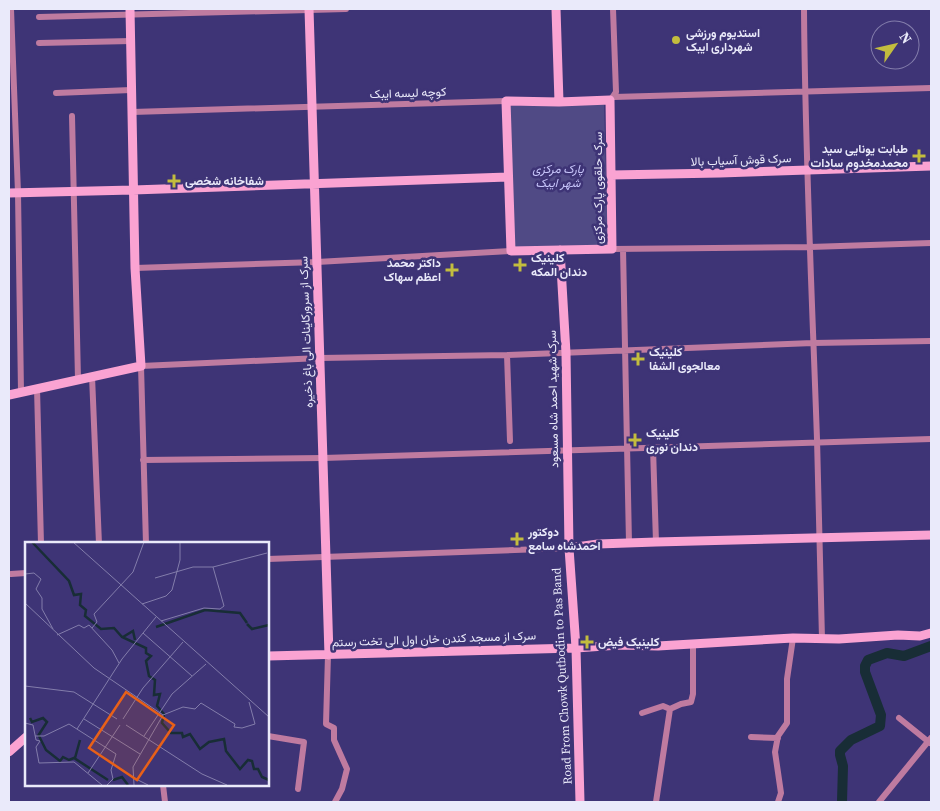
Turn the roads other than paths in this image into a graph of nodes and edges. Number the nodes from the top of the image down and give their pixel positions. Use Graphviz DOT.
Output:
graph roads {
  1 [pos="11,9"];
  2 [pos="308,9"];
  3 [pos="346,9"];
  4 [pos="556,9"];
  5 [pos="613,9"];
  6 [pos="804,9"];
  7 [pos="130,12"];
  8 [pos="39,17"];
  9 [pos="131,41"];
  10 [pos="39,43"];
  11 [pos="931,88"];
  12 [pos="131,90"];
  13 [pos="804,91"];
  14 [pos="56,93"];
  15 [pos="612,98"];
  16 [pos="506,101"];
  17 [pos="559,102"];
  18 [pos="312,108"];
  19 [pos="132,112"];
  20 [pos="72,116"];
  21 [pos="931,166"];
  22 [pos="807,170"];
  23 [pos="611,175"];
  24 [pos="508,177"];
  25 [pos="314,184"];
  26 [pos="133,190"];
  27 [pos="72,191"];
  28 [pos="13,193"];
  29 [pos="931,242"];
  30 [pos="810,247"];
  31 [pos="612,249"];
  32 [pos="623,249"];
  33 [pos="560,250"];
  34 [pos="511,251"];
  35 [pos="317,262"];
  36 [pos="135,268"];
  37 [pos="931,340"];
  38 [pos="813,343"];
  39 [pos="625,350"];
  40 [pos="566,353"];
  41 [pos="507,355"];
  42 [pos="320,358"];
  43 [pos="140,366"];
  44 [pos="92,376"];
  45 [pos="78,379"];
  46 [pos="37,388"];
  47 [pos="20,392"];
  48 [pos="9,395"];
  49 [pos="931,439"];
  50 [pos="510,441"];
  51 [pos="817,442"];
  52 [pos="653,448"];
  53 [pos="627,449"];
  54 [pos="567,450"];
  55 [pos="323,458"];
  56 [pos="143,460"];
  57 [pos="931,535"];
  58 [pos="818,541"];
  59 [pos="931,541"];
  60 [pos="41,542"];
  61 [pos="99,542"];
  62 [pos="146,542"];
  63 [pos="656,542"];
  64 [pos="629,543"];
  65 [pos="591,546"];
  66 [pos="569,548"];
  67 [pos="326,555"];
  68 [pos="269,559"];
  69 [pos="25,573"];
  70 [pos="11,574"];
  71 [pos="931,633"];
  72 [pos="793,638"];
  73 [pos="822,639"];
  74 [pos="693,643"];
  75 [pos="576,648"];
  76 [pos="328,655"];
  77 [pos="269,656"];
  78 [pos="670,709"];
  79 [pos="642,713"];
  80 [pos="899,718"];
  81 [pos="269,736"];
  82 [pos="751,737"];
  83 [pos="25,738"];
  84 [pos="778,738"];
  85 [pos="930,741"];
  86 [pos="9,752"];
  87 [pos="163,786"];
  88 [pos="298,789"];
  89 [pos="165,802"];
  90 [pos="335,802"];
  91 [pos="580,802"];
  92 [pos="656,802"];
  93 [pos="778,802"];
  94 [pos="879,802"];
  1 -- 28 [label="street"];
  2 -- 3 [label="street"];
  2 -- 7 [label="street"];
  2 -- 18 [label="street, سرک از سرورکاینات الی باغ ذخیره"];
  4 -- 17 [label="street"];
  5 -- 15 [label="street"];
  6 -- 13 [label="street"];
  7 -- 8 [label="street"];
  7 -- 9 [label="street"];
  9 -- 10 [label="street"];
  9 -- 12 [label="street"];
  11 -- 13 [label="street"];
  12 -- 14 [label="street"];
  12 -- 19 [label="street"];
  13 -- 15 [label="street"];
  13 -- 22 [label="street"];
  15 -- 17 [label="street"];
  15 -- 23 [label="street, سرک حلقوی پارک مرکزی"];
  16 -- 17 [label="street"];
  16 -- 18 [label="street, کوچه لیسه ایبک"];
  16 -- 24 [label="street"];
  18 -- 19 [label="street, کوچه لیسه ایبک"];
  18 -- 25 [label="street, سرک از سرورکاینات الی باغ ذخیره"];
  19 -- 26 [label="street"];
  20 -- 27 [label="street"];
  21 -- 22 [label="street, سرک قوش آسیاب بالا"];
  22 -- 23 [label="street, سرک قوش آسیاب بالا"];
  22 -- 30 [label="street"];
  23 -- 31 [label="street, سرک حلقوی پارک مرکزی"];
  24 -- 25 [label="street"];
  24 -- 34 [label="street"];
  25 -- 26 [label="street"];
  25 -- 35 [label="street, سرک از سرورکاینات الی باغ ذخیره"];
  26 -- 27 [label="street"];
  26 -- 36 [label="street"];
  27 -- 28 [label="street"];
  27 -- 45 [label="street"];
  28 -- 47 [label="street"];
  29 -- 30 [label="street"];
  30 -- 32 [label="street"];
  30 -- 38 [label="street"];
  31 -- 32 [label="street"];
  31 -- 33 [label="street, سرک حلقوی پارک مرکزی"];
  32 -- 39 [label="street"];
  33 -- 34 [label="street, سرک حلقوی پارک مرکزی"];
  33 -- 40 [label="street, سرک شهید احمد شاه مسعود"];
  34 -- 35 [label="street"];
  35 -- 36 [label="street"];
  35 -- 42 [label="street, سرک از سرورکاینات الی باغ ذخیره"];
  36 -- 43 [label="street"];
  37 -- 38 [label="street"];
  38 -- 39 [label="street"];
  38 -- 51 [label="street"];
  39 -- 40 [label="street"];
  39 -- 53 [label="street"];
  40 -- 41 [label="street"];
  40 -- 54 [label="street, سرک شهید احمد شاه مسعود"];
  41 -- 42 [label="street"];
  41 -- 50 [label="street"];
  42 -- 43 [label="street"];
  42 -- 55 [label="street, سرک از سرورکاینات الی باغ ذخیره"];
  43 -- 44 [label="street"];
  43 -- 56 [label="street"];
  44 -- 45 [label="street"];
  44 -- 61 [label="street"];
  45 -- 46 [label="street"];
  46 -- 47 [label="street"];
  46 -- 60 [label="street"];
  47 -- 48 [label="street"];
  49 -- 51 [label="street"];
  51 -- 52 [label="street"];
  51 -- 58 [label="street"];
  52 -- 53 [label="street"];
  52 -- 63 [label="street"];
  53 -- 54 [label="street"];
  53 -- 64 [label="street"];
  54 -- 55 [label="street"];
  54 -- 66 [label="street, سرک شهید احمد شاه مسعود"];
  55 -- 56 [label="street"];
  55 -- 67 [label="street, سرک از سرورکاینات الی باغ ذخیره"];
  56 -- 62 [label="street"];
  57 -- 58 [label="street"];
  58 -- 59 [label="street"];
  58 -- 63 [label="street"];
  58 -- 65 [label="street"];
  58 -- 73 [label="street"];
  63 -- 64 [label="street"];
  64 -- 65 [label="street"];
  65 -- 66 [label="street"];
  66 -- 67 [label="street"];
  66 -- 75 [label="street, Road From Chowk Qutbodin to Pas Band"];
  67 -- 68 [label="street"];
  67 -- 76 [label="street, سرک از سرورکاینات الی باغ ذخیره"];
  69 -- 70 [label="street"];
  71 -- 73 [label="street, سرک از مسجد کندن خان اول الی تخت رستم"];
  72 -- 73 [label="street, سرک از مسجد کندن خان اول الی تخت رستم"];
  72 -- 74 [label="street, سرک از مسجد کندن خان اول الی تخت رستم"];
  72 -- 84 [label="street"];
  74 -- 75 [label="street, سرک از مسجد کندن خان اول الی تخت رستم"];
  74 -- 78 [label="street"];
  75 -- 76 [label="street, سرک از مسجد کندن خان اول الی تخت رستم"];
  75 -- 91 [label="street, Road From Chowk Qutbodin to Pas Band"];
  76 -- 77 [label="street, سرک از مسجد کندن خان اول الی تخت رستم"];
  76 -- 90 [label="street"];
  78 -- 79 [label="street"];
  78 -- 92 [label="street"];
  80 -- 85 [label="street"];
  81 -- 88 [label="street"];
  82 -- 84 [label="street"];
  83 -- 86 [label="street"];
  84 -- 93 [label="street"];
  85 -- 94 [label="street"];
  87 -- 89 [label="street"];
}
